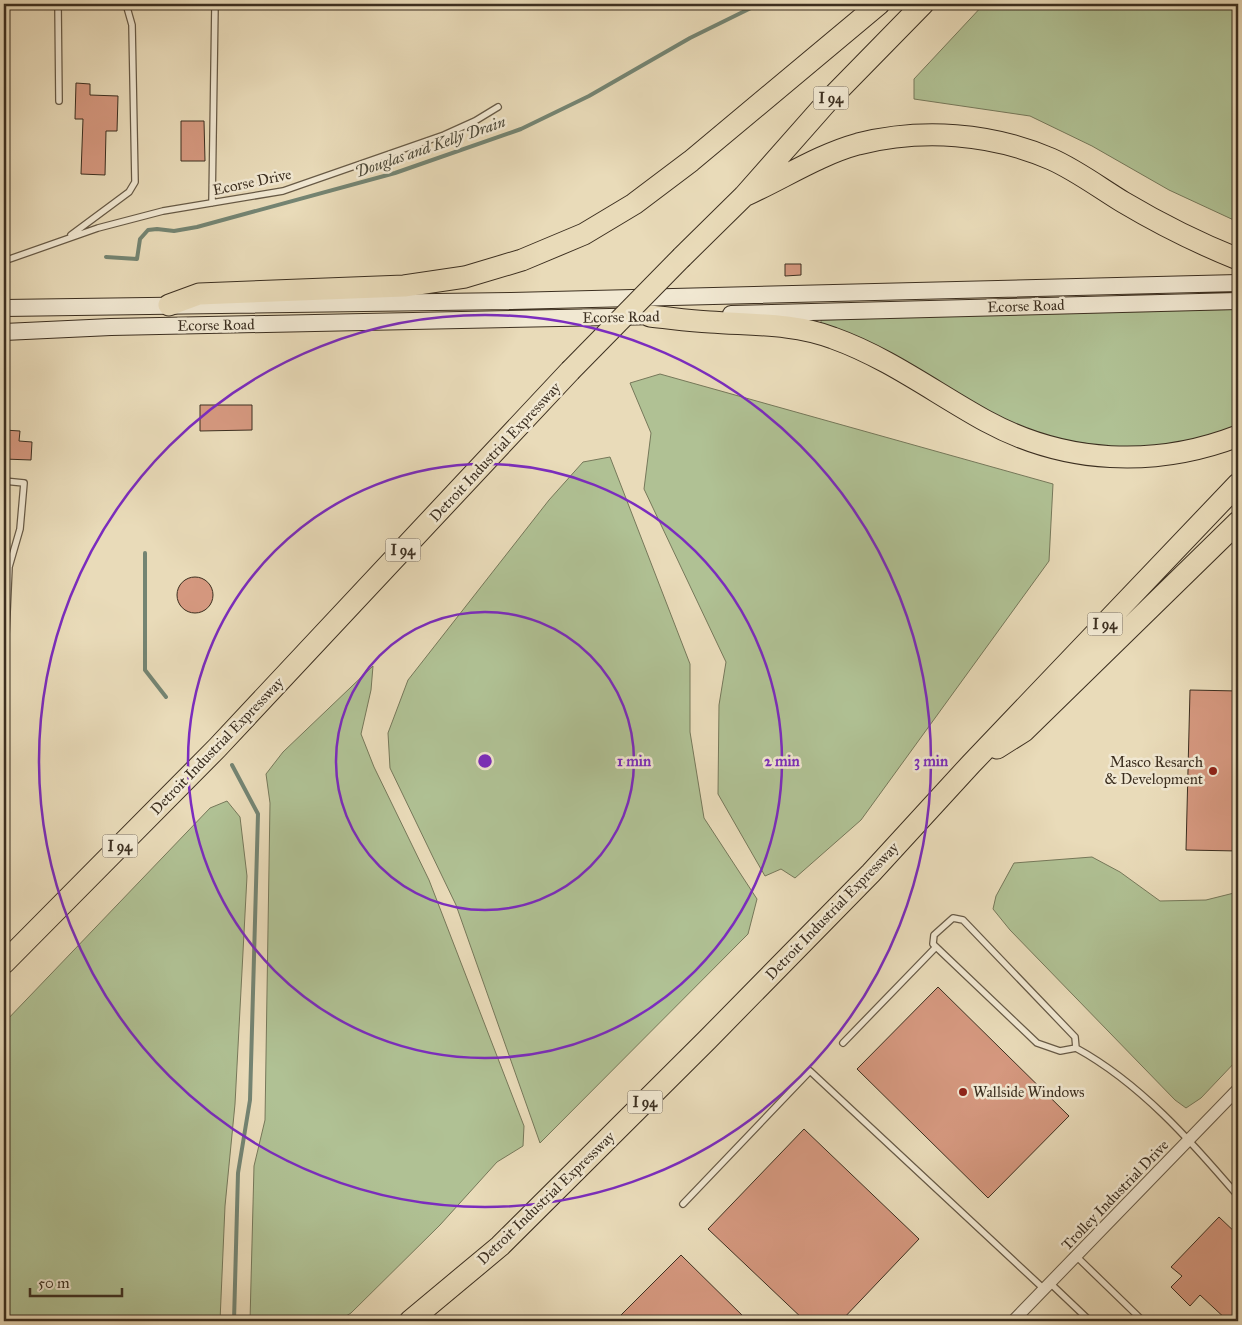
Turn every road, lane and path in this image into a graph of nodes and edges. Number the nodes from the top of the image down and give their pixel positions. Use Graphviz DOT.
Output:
graph roads {
  1 [pos="58,4"];
  2 [pos="126,4"];
  3 [pos="215,4"];
  4 [pos="879,4"];
  5 [pos="923,4"];
  6 [pos="58,101"];
  7 [pos="498,107"];
  8 [pos="6,110"];
  9 [pos="4,138"];
  10 [pos="744,196"];
  11 [pos="212,203"];
  12 [pos="65,240"];
  13 [pos="1238,259"];
  14 [pos="4,261"];
  15 [pos="1238,283"];
  16 [pos="1238,300"];
  17 [pos="169,305"];
  18 [pos="4,308"];
  19 [pos="650,316"];
  20 [pos="4,332"];
  21 [pos="1238,436"];
  22 [pos="4,481"];
  23 [pos="1238,484"];
  24 [pos="1238,522"];
  25 [pos="6,567"];
  26 [pos="4,678"];
  27 [pos="972,764"];
  28 [pos="936,947"];
  29 [pos="4,963"];
  30 [pos="844,1043"];
  31 [pos="1076,1048"];
  32 [pos="1238,1089"];
  33 [pos="1190,1139"];
  34 [pos="1238,1196"];
  35 [pos="683,1204"];
  36 [pos="1076,1256"];
  37 [pos="1047,1286"];
  38 [pos="410,1321"];
  39 [pos="1013,1321"];
  40 [pos="1090,1321"];
  41 [pos="1143,1321"];
  1 -- 6 [label="lane"];
  2 -- 12 [label="lane"];
  3 -- 11 [label="lane"];
  4 -- 17 [label="highway"];
  5 -- 10 [label="highway, Detroit Industrial Expressway / I 94"];
  7 -- 11 [label="lane, Ecorse Drive"];
  8 -- 9 [label="lane"];
  10 -- 13 [label="highway"];
  10 -- 29 [label="highway, Detroit Industrial Expressway / I 94, bridge"];
  11 -- 12 [label="lane, Ecorse Drive"];
  12 -- 14 [label="lane, Ecorse Drive"];
  15 -- 17 [label="main road, Ecorse Road"];
  16 -- 19 [label="main road, Ecorse Road"];
  17 -- 18 [label="main road, Ecorse Road"];
  19 -- 20 [label="main road, Ecorse Road"];
  19 -- 21 [label="highway"];
  22 -- 25 [label="lane"];
  23 -- 27 [label="highway, Detroit Industrial Expressway / I 94"];
  24 -- 27 [label="highway"];
  25 -- 26 [label="lane"];
  27 -- 38 [label="highway, Detroit Industrial Expressway / I 94"];
  28 -- 30 [label="lane"];
  28 -- 31 [label="lane"];
  28 -- 31 [label="lane"];
  31 -- 33 [label="lane"];
  32 -- 33 [label="street, Trolley Industrial Drive"];
  33 -- 34 [label="lane"];
  33 -- 36 [label="street, Trolley Industrial Drive"];
  35 -- 37 [label="lane"];
  36 -- 37 [label="street, Trolley Industrial Drive"];
  36 -- 41 [label="lane"];
  37 -- 39 [label="street, Trolley Industrial Drive"];
  37 -- 40 [label="lane"];
}
